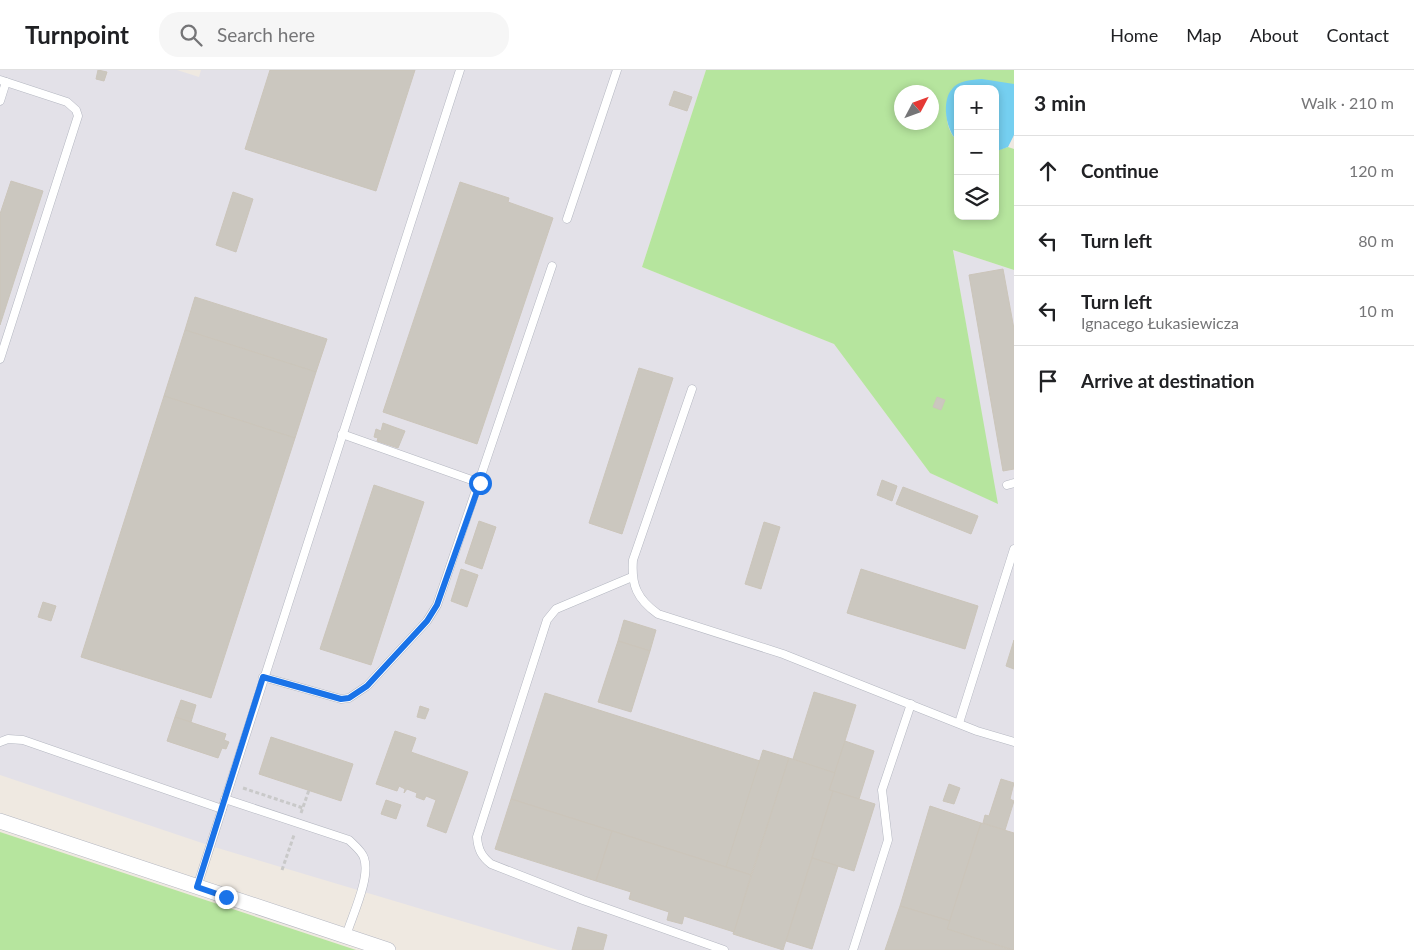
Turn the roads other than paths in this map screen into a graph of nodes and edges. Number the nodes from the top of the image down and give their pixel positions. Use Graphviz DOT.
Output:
graph roads {
  1 [pos="460,70"];
  2 [pos="615,71"];
  3 [pos="3,81"];
  4 [pos="0,101"];
  5 [pos="567,219"];
  6 [pos="552,266"];
  7 [pos="0,359"];
  8 [pos="692,389"];
  9 [pos="342,434"];
  10 [pos="480,483"];
  11 [pos="1014,548"];
  12 [pos="632,577"];
  13 [pos="263,677"];
  14 [pos="911,704"];
  15 [pos="958,723"];
  16 [pos="0,742"];
  17 [pos="1014,742"];
  18 [pos="225,799"];
  19 [pos="222,809"];
  20 [pos="0,821"];
  21 [pos="197,887"];
  22 [pos="346,936"];
  23 [pos="388,950"];
  24 [pos="724,950"];
  25 [pos="853,950"];
  1 -- 9 [label="lane"];
  2 -- 5 [label="lane"];
  3 -- 4 [label="lane"];
  3 -- 7 [label="lane"];
  6 -- 10 [label="lane"];
  8 -- 12 [label="lane"];
  9 -- 10 [label="lane"];
  9 -- 13 [label="lane"];
  10 -- 13 [label="lane"];
  11 -- 15 [label="lane"];
  12 -- 14 [label="lane"];
  12 -- 24 [label="lane"];
  13 -- 18 [label="lane"];
  14 -- 15 [label="lane"];
  14 -- 25 [label="lane"];
  15 -- 17 [label="lane"];
  16 -- 19 [label="lane"];
  18 -- 19 [label="lane"];
  18 -- 22 [label="lane"];
  19 -- 21 [label="lane"];
  20 -- 21 [label="street"];
  21 -- 22 [label="street"];
  22 -- 23 [label="street"];
}
